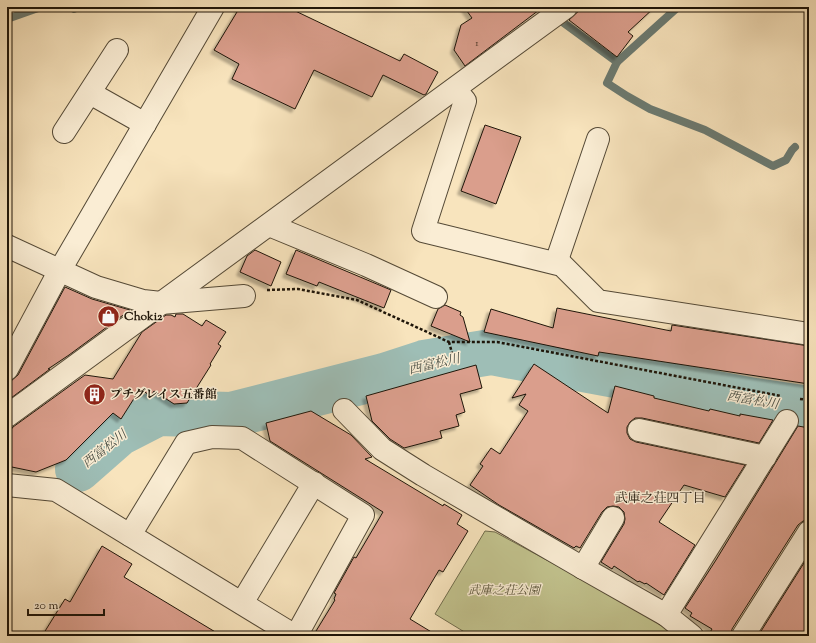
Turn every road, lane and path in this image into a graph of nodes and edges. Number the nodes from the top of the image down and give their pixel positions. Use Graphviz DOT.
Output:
graph roads {
  1 [pos="213,7"];
  2 [pos="559,12"];
  3 [pos="117,50"];
  4 [pos="455,89"];
  5 [pos="90,93"];
  6 [pos="145,124"];
  7 [pos="64,132"];
  8 [pos="598,139"];
  9 [pos="268,225"];
  10 [pos="7,246"];
  11 [pos="556,263"];
  12 [pos="60,270"];
  13 [pos="244,296"];
  14 [pos="436,296"];
  15 [pos="161,303"];
  16 [pos="809,334"];
  17 [pos="449,342"];
  18 [pos="455,364"];
  19 [pos="7,369"];
  20 [pos="786,398"];
  21 [pos="794,399"];
  22 [pos="809,400"];
  23 [pos="344,410"];
  24 [pos="7,416"];
  25 [pos="787,421"];
  26 [pos="639,430"];
  27 [pos="765,458"];
  28 [pos="314,483"];
  29 [pos="7,485"];
  30 [pos="614,518"];
  31 [pos="809,532"];
  32 [pos="130,535"];
  33 [pos="583,568"];
  34 [pos="242,603"];
  35 [pos="666,615"];
  36 [pos="296,636"];
  37 [pos="692,636"];
  38 [pos="743,636"];
  1 -- 6 [label="street"];
  2 -- 4 [label="street"];
  3 -- 5 [label="street"];
  4 -- 9 [label="street"];
  4 -- 11 [label="street"];
  5 -- 6 [label="street"];
  5 -- 7 [label="street"];
  6 -- 12 [label="street"];
  8 -- 11 [label="street"];
  9 -- 14 [label="street"];
  9 -- 15 [label="street"];
  10 -- 12 [label="street"];
  11 -- 16 [label="street"];
  12 -- 15 [label="street"];
  12 -- 19 [label="street"];
  13 -- 15 [label="street"];
  13 -- 17 [label="path"];
  15 -- 24 [label="street"];
  17 -- 18 [label="path"];
  17 -- 20 [label="path"];
  21 -- 22 [label="path"];
  23 -- 33 [label="street"];
  25 -- 27 [label="street"];
  26 -- 27 [label="street"];
  27 -- 35 [label="street"];
  28 -- 32 [label="street"];
  28 -- 34 [label="street"];
  28 -- 36 [label="street"];
  29 -- 32 [label="street"];
  30 -- 33 [label="street"];
  31 -- 38 [label="street"];
  32 -- 34 [label="street"];
  33 -- 35 [label="street"];
  34 -- 36 [label="street"];
  35 -- 37 [label="street"];
}
